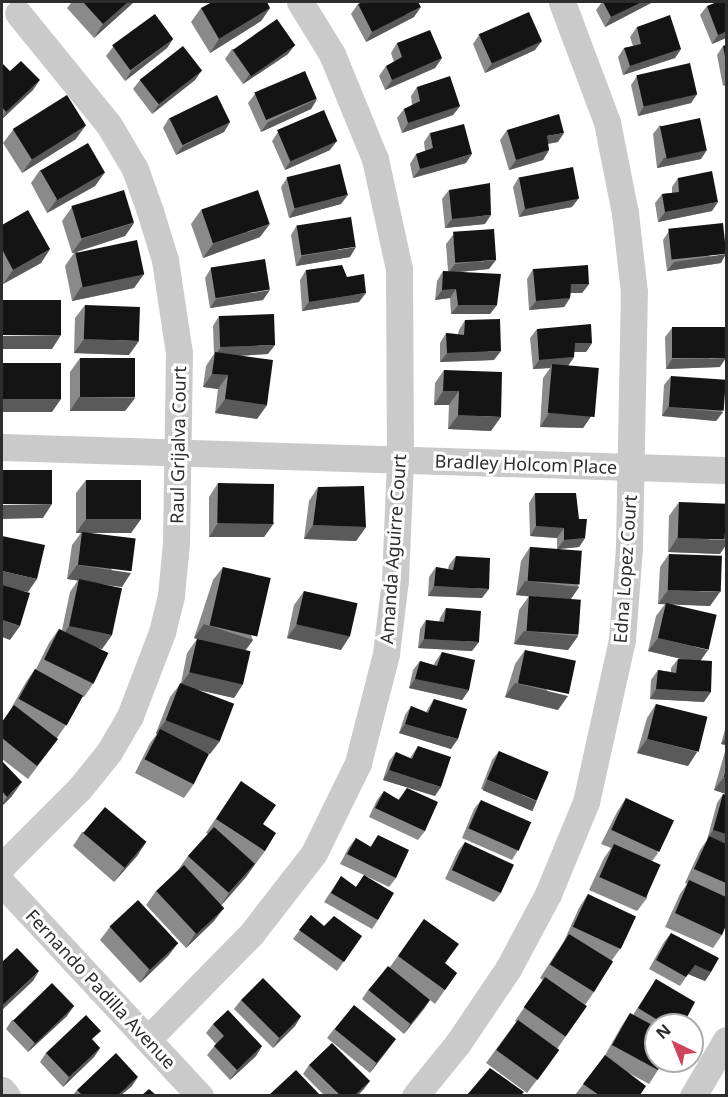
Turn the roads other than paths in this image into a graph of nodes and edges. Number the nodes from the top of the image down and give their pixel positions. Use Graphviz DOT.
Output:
graph roads {
  1 [pos="300,2"];
  2 [pos="562,2"];
  3 [pos="17,14"];
  4 [pos="2,447"];
  5 [pos="177,452"];
  6 [pos="400,459"];
  7 [pos="632,469"];
  8 [pos="726,470"];
  9 [pos="2,866"];
  10 [pos="2,883"];
  11 [pos="148,1039"];
  12 [pos="726,1040"];
  13 [pos="2,1090"];
  14 [pos="7,1095"];
  15 [pos="201,1095"];
  16 [pos="415,1095"];
  17 [pos="693,1095"];
  1 -- 6 [label="street, Amanda Aguirre Court"];
  2 -- 7 [label="street, Edna Lopez Court"];
  3 -- 5 [label="street, Raul Grijalva Court"];
  4 -- 5 [label="street, Bradley Holcom Place"];
  5 -- 6 [label="street, Bradley Holcom Place"];
  5 -- 9 [label="street, Raul Grijalva Court"];
  6 -- 7 [label="street, Bradley Holcom Place"];
  6 -- 11 [label="street, Amanda Aguirre Court"];
  7 -- 8 [label="street, Bradley Holcom Place"];
  7 -- 16 [label="street, Edna Lopez Court"];
  10 -- 11 [label="street, Fernando Padilla Avenue"];
  11 -- 15 [label="street, Fernando Padilla Avenue"];
  12 -- 17 [label="street"];
  13 -- 14 [label="street"];
}
